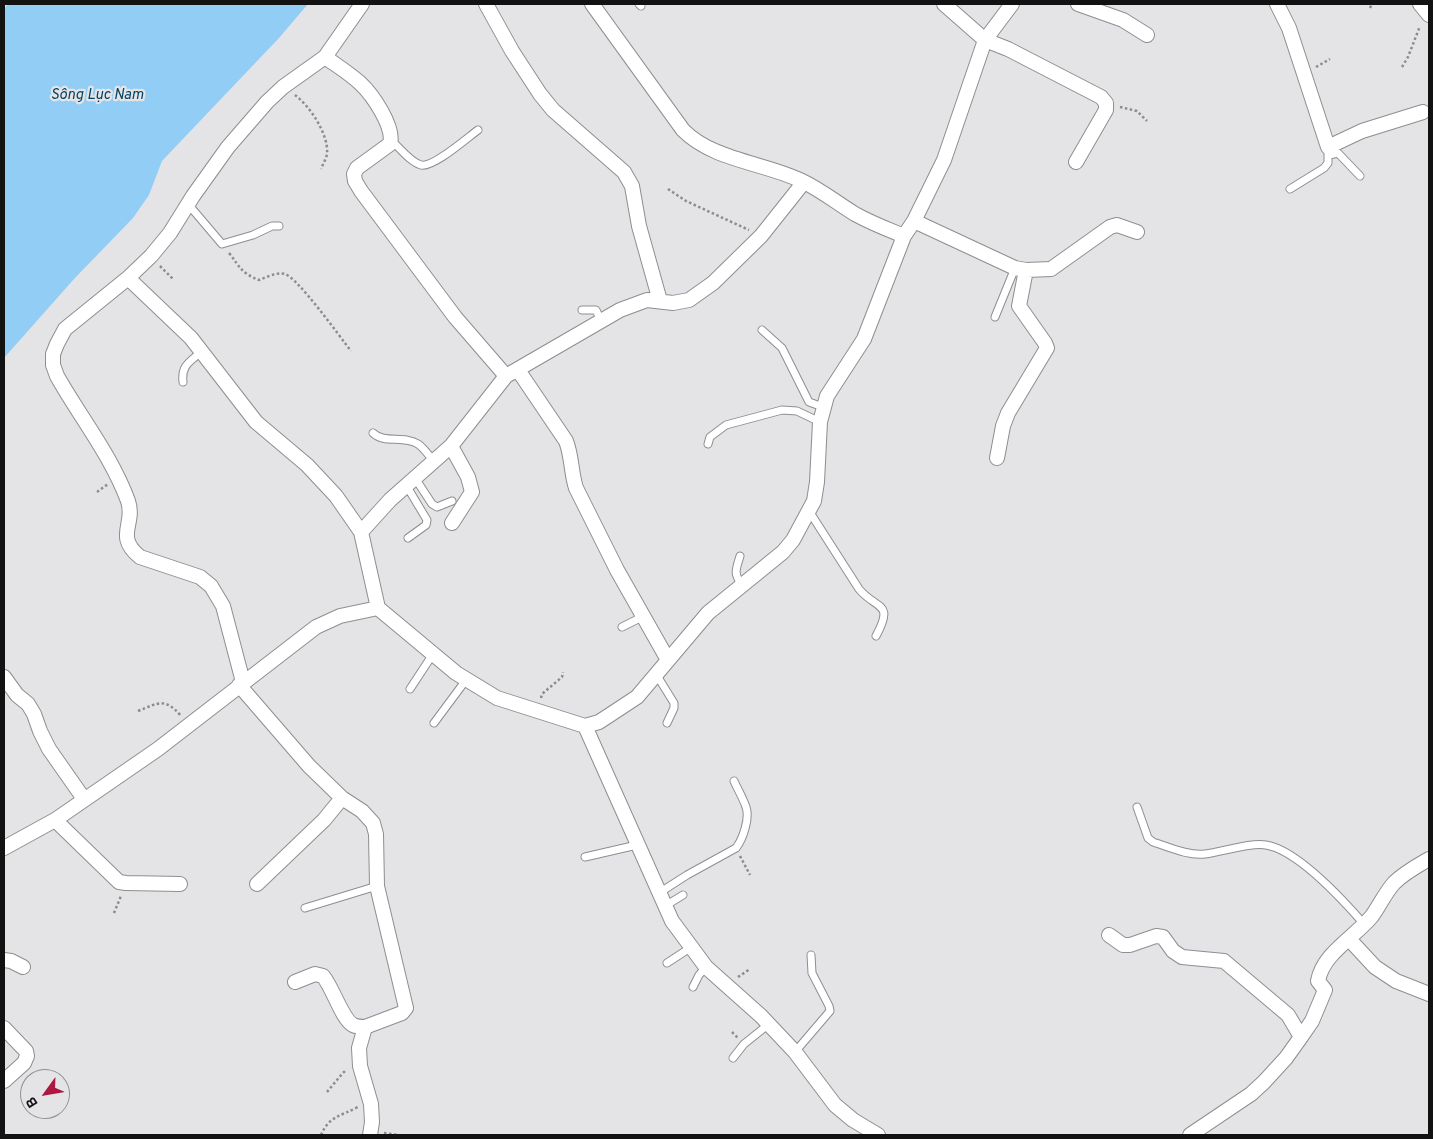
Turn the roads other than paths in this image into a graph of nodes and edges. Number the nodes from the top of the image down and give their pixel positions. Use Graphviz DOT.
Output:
graph roads {
  1 [pos="362,4"];
  2 [pos="486,4"];
  3 [pos="592,4"];
  4 [pos="944,4"];
  5 [pos="1012,4"];
  6 [pos="1078,4"];
  7 [pos="1281,5"];
  8 [pos="1147,35"];
  9 [pos="985,40"];
  10 [pos="325,57"];
  11 [pos="1423,112"];
  12 [pos="478,130"];
  13 [pos="391,139"];
  14 [pos="1328,151"];
  15 [pos="1076,162"];
  16 [pos="1360,176"];
  17 [pos="804,182"];
  18 [pos="1290,189"];
  19 [pos="188,204"];
  20 [pos="914,221"];
  21 [pos="279,226"];
  22 [pos="1137,232"];
  23 [pos="904,236"];
  24 [pos="1020,269"];
  25 [pos="128,278"];
  26 [pos="660,301"];
  27 [pos="582,310"];
  28 [pos="995,317"];
  29 [pos="601,321"];
  30 [pos="762,330"];
  31 [pos="202,351"];
  32 [pos="512,373"];
  33 [pos="183,382"];
  34 [pos="823,407"];
  35 [pos="820,422"];
  36 [pos="373,433"];
  37 [pos="708,444"];
  38 [pos="451,446"];
  39 [pos="997,458"];
  40 [pos="434,461"];
  41 [pos="411,481"];
  42 [pos="452,501"];
  43 [pos="808,511"];
  44 [pos="452,523"];
  45 [pos="361,532"];
  46 [pos="408,538"];
  47 [pos="740,556"];
  48 [pos="742,585"];
  49 [pos="378,608"];
  50 [pos="644,616"];
  51 [pos="622,627"];
  52 [pos="876,636"];
  53 [pos="433,654"];
  54 [pos="668,660"];
  55 [pos="656,674"];
  56 [pos="4,677"];
  57 [pos="466,680"];
  58 [pos="241,683"];
  59 [pos="410,689"];
  60 [pos="667,723"];
  61 [pos="434,724"];
  62 [pos="585,726"];
  63 [pos="734,782"];
  64 [pos="342,798"];
  65 [pos="84,799"];
  66 [pos="1137,807"];
  67 [pos="55,820"];
  68 [pos="637,845"];
  69 [pos="4,848"];
  70 [pos="585,857"];
  71 [pos="1429,859"];
  72 [pos="180,884"];
  73 [pos="257,884"];
  74 [pos="377,886"];
  75 [pos="683,895"];
  76 [pos="662,899"];
  77 [pos="305,908"];
  78 [pos="1364,924"];
  79 [pos="1109,935"];
  80 [pos="1349,939"];
  81 [pos="690,948"];
  82 [pos="811,955"];
  83 [pos="4,960"];
  84 [pos="667,963"];
  85 [pos="23,967"];
  86 [pos="706,967"];
  87 [pos="296,982"];
  88 [pos="693,987"];
  89 [pos="1429,994"];
  90 [pos="770,1024"];
  91 [pos="365,1027"];
  92 [pos="4,1028"];
  93 [pos="1301,1037"];
  94 [pos="794,1052"];
  95 [pos="733,1058"];
  96 [pos="4,1081"];
  97 [pos="370,1135"];
  98 [pos="878,1135"];
  99 [pos="1190,1135"];
  1 -- 10 [label="street"];
  2 -- 26 [label="street"];
  3 -- 17 [label="street"];
  4 -- 9 [label="street"];
  5 -- 9 [label="street"];
  6 -- 8 [label="street"];
  7 -- 14 [label="street"];
  9 -- 15 [label="street"];
  9 -- 20 [label="street"];
  10 -- 13 [label="street"];
  10 -- 19 [label="street"];
  11 -- 14 [label="street"];
  12 -- 13 [label="lane"];
  13 -- 32 [label="street"];
  14 -- 16 [label="lane"];
  14 -- 18 [label="lane"];
  17 -- 23 [label="street"];
  17 -- 26 [label="street"];
  19 -- 21 [label="lane"];
  19 -- 25 [label="street"];
  20 -- 23 [label="street"];
  20 -- 24 [label="street"];
  22 -- 24 [label="street"];
  23 -- 34 [label="street"];
  24 -- 28 [label="lane"];
  24 -- 39 [label="street"];
  25 -- 31 [label="street"];
  25 -- 58 [label="street"];
  26 -- 29 [label="street"];
  27 -- 29 [label="lane"];
  29 -- 32 [label="street"];
  30 -- 34 [label="lane"];
  31 -- 33 [label="lane"];
  31 -- 45 [label="street"];
  32 -- 38 [label="street"];
  32 -- 50 [label="street"];
  34 -- 35 [label="street"];
  35 -- 37 [label="lane"];
  35 -- 43 [label="street"];
  36 -- 40 [label="lane"];
  38 -- 40 [label="street"];
  38 -- 44 [label="street"];
  40 -- 41 [label="street"];
  41 -- 42 [label="lane"];
  41 -- 45 [label="street"];
  41 -- 46 [label="lane"];
  43 -- 48 [label="street"];
  43 -- 52 [label="lane"];
  45 -- 49 [label="street"];
  47 -- 48 [label="lane"];
  48 -- 54 [label="street"];
  49 -- 53 [label="street"];
  49 -- 58 [label="street"];
  50 -- 51 [label="lane"];
  50 -- 54 [label="street"];
  53 -- 57 [label="street"];
  53 -- 59 [label="lane"];
  54 -- 55 [label="street"];
  55 -- 60 [label="lane"];
  55 -- 62 [label="street"];
  56 -- 65 [label="street"];
  57 -- 61 [label="lane"];
  57 -- 62 [label="street"];
  58 -- 64 [label="street"];
  58 -- 65 [label="street"];
  62 -- 68 [label="street"];
  63 -- 76 [label="lane"];
  64 -- 73 [label="street"];
  64 -- 74 [label="street"];
  65 -- 67 [label="street"];
  66 -- 78 [label="lane"];
  67 -- 69 [label="street"];
  67 -- 72 [label="street"];
  68 -- 70 [label="lane"];
  68 -- 76 [label="street"];
  71 -- 78 [label="street"];
  74 -- 77 [label="lane"];
  74 -- 91 [label="street"];
  75 -- 76 [label="lane"];
  76 -- 81 [label="street"];
  78 -- 80 [label="street"];
  79 -- 93 [label="street"];
  80 -- 89 [label="street"];
  80 -- 93 [label="street"];
  81 -- 84 [label="lane"];
  81 -- 86 [label="street"];
  82 -- 94 [label="lane"];
  83 -- 85 [label="street"];
  86 -- 88 [label="lane"];
  86 -- 90 [label="street"];
  87 -- 91 [label="street"];
  90 -- 94 [label="street"];
  90 -- 95 [label="lane"];
  91 -- 97 [label="street"];
  92 -- 96 [label="street"];
  93 -- 99 [label="street"];
  94 -- 98 [label="street"];
}
